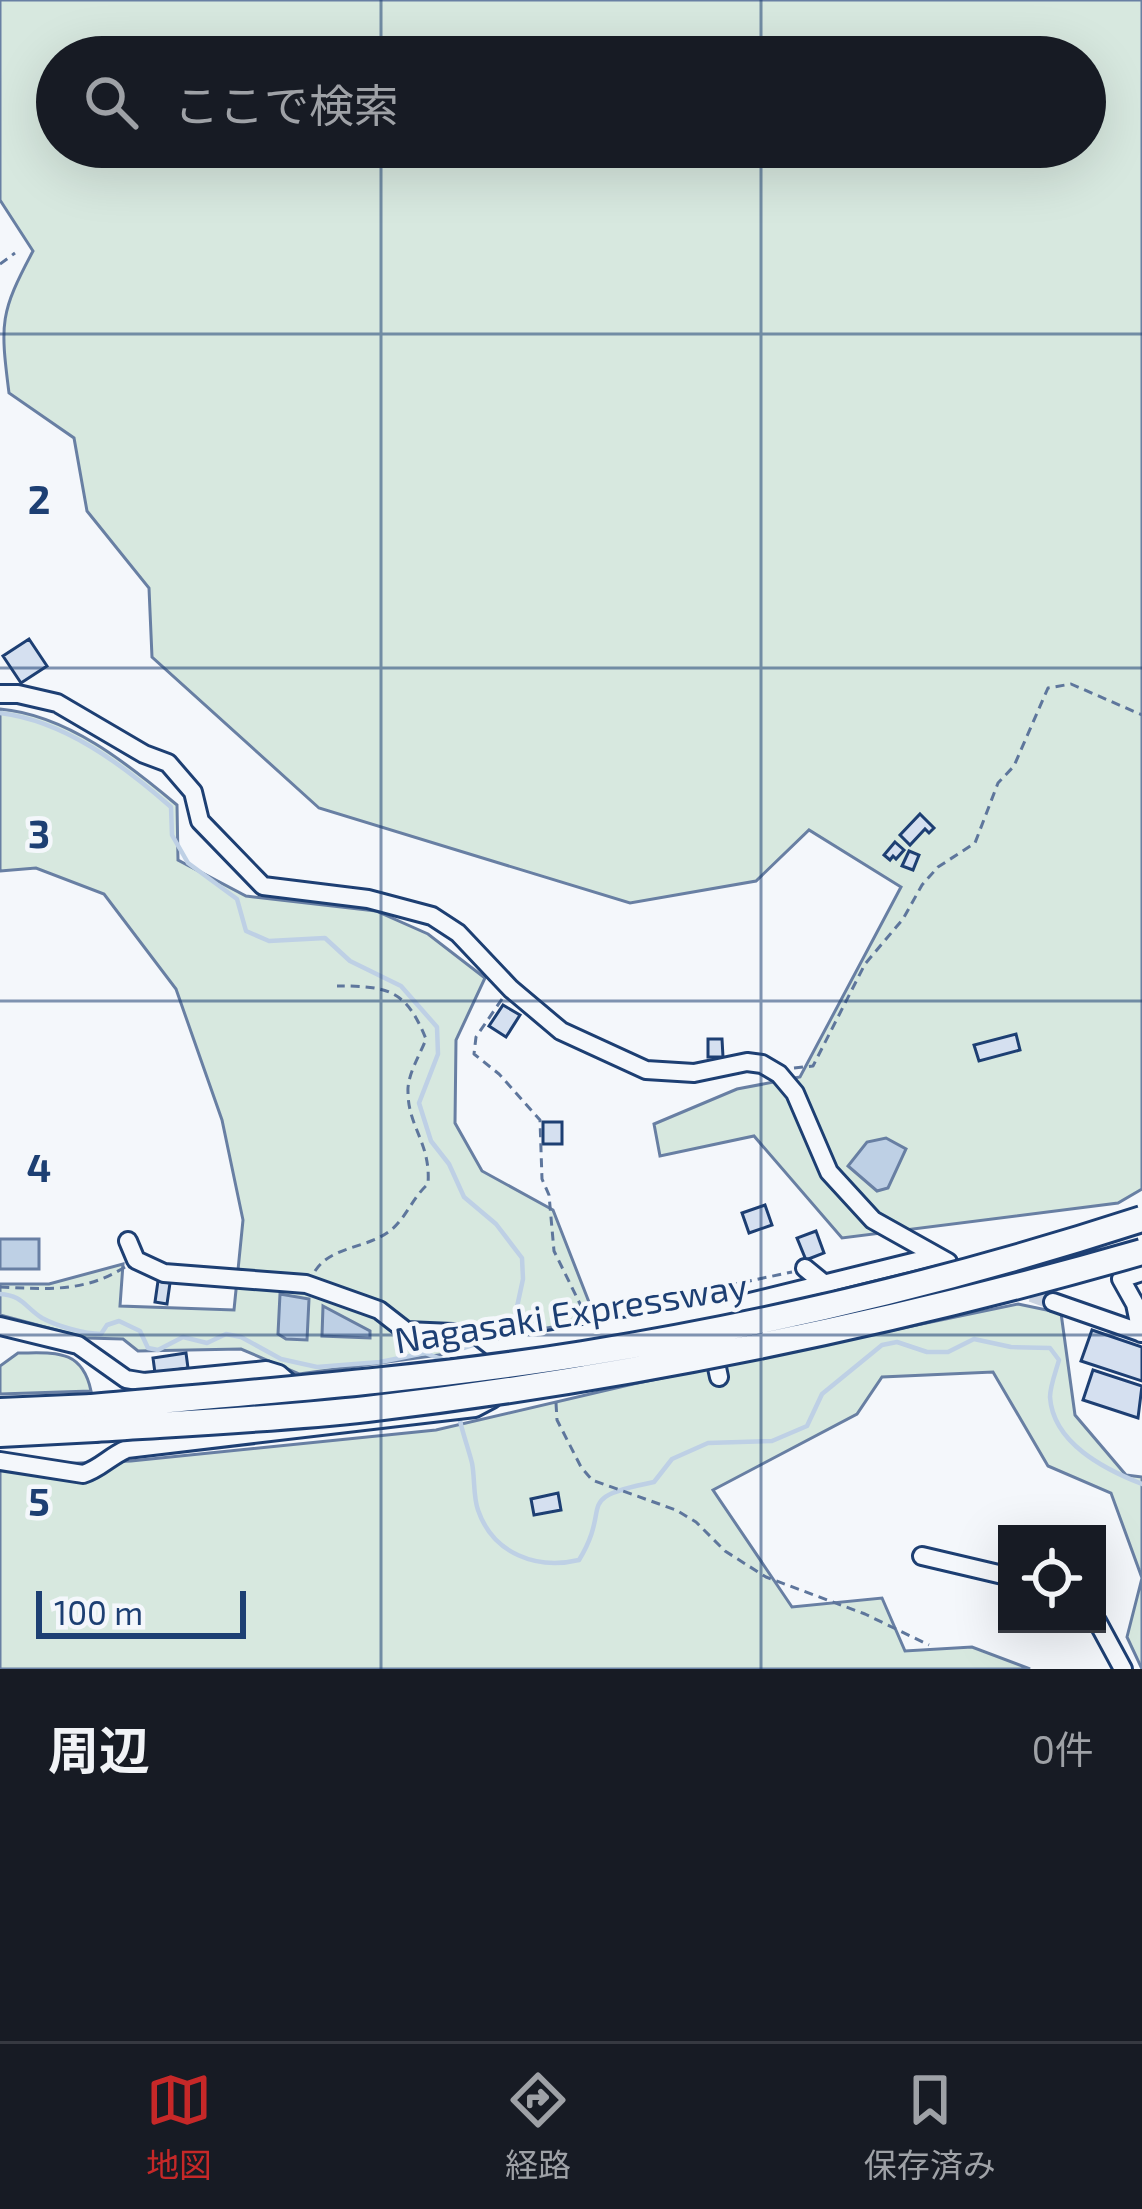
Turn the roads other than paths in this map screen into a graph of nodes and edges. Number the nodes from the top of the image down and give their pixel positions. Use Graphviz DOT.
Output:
graph roads {
  1 [pos="0,694"];
  2 [pos="1142,1219"];
  3 [pos="128,1241"];
  4 [pos="1142,1252"];
  5 [pos="805,1268"];
  6 [pos="1142,1272"];
  7 [pos="827,1286"];
  8 [pos="1053,1302"];
  9 [pos="705,1312"];
  10 [pos="0,1327"];
  11 [pos="1142,1333"];
  12 [pos="495,1349"];
  13 [pos="718,1377"];
  14 [pos="0,1411"];
  15 [pos="94,1418"];
  16 [pos="338,1426"];
  17 [pos="0,1434"];
  18 [pos="0,1461"];
  19 [pos="922,1556"];
  20 [pos="998,1574"];
  21 [pos="1103,1633"];
  22 [pos="1123,1669"];
  1 -- 7 [label="street"];
  2 -- 15 [label="highway, Nagasaki Expressway, bridge"];
  3 -- 12 [label="street"];
  4 -- 15 [label="highway, Nagasaki Expressway, bridge"];
  5 -- 7 [label="street"];
  6 -- 11 [label="street"];
  7 -- 9 [label="street"];
  8 -- 11 [label="street"];
  9 -- 12 [label="street"];
  9 -- 13 [label="street"];
  10 -- 16 [label="street"];
  12 -- 16 [label="street"];
  14 -- 15 [label="highway, Nagasaki Expressway"];
  15 -- 17 [label="highway, Nagasaki Expressway"];
  16 -- 18 [label="street"];
  19 -- 20 [label="street"];
  21 -- 22 [label="street"];
}
